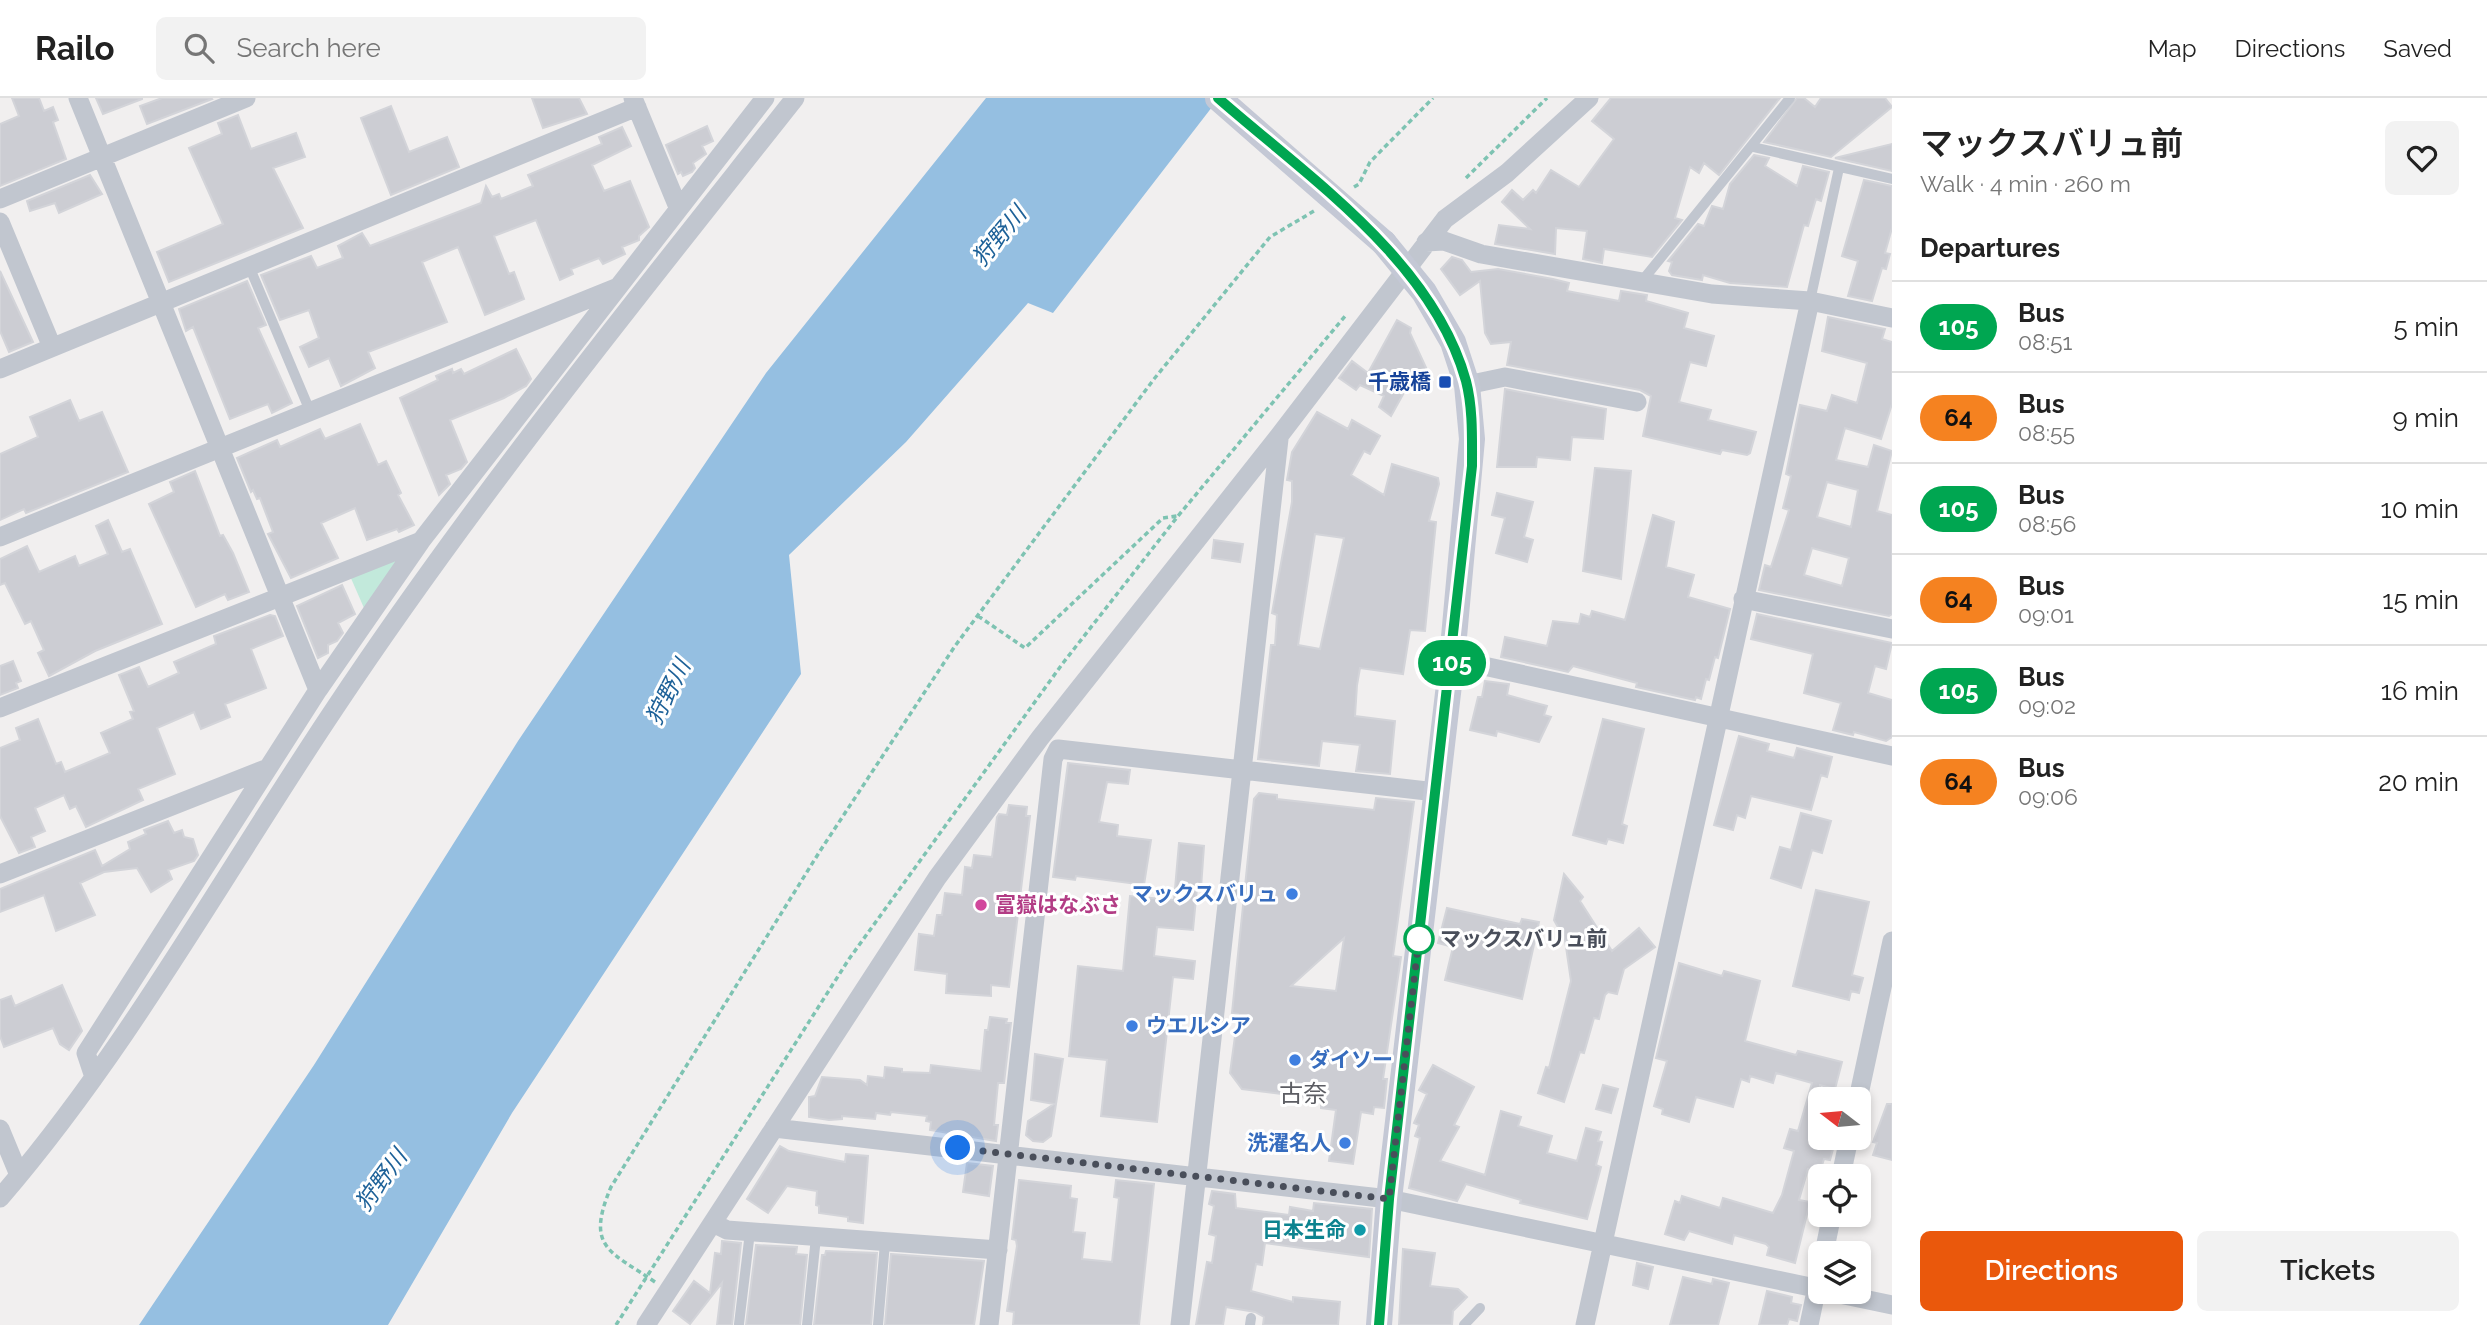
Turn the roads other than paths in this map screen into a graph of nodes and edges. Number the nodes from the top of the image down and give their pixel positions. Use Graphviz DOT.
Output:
graph roads {
  1 [pos="78,98"];
  2 [pos="246,98"];
  3 [pos="765,98"];
  4 [pos="795,98"];
  5 [pos="1218,98"];
  6 [pos="1589,98"];
  7 [pos="1790,98"];
  8 [pos="635,102"];
  9 [pos="1753,148"];
  10 [pos="102,157"];
  11 [pos="1839,168"];
  12 [pos="1892,179"];
  13 [pos="0,199"];
  14 [pos="678,207"];
  15 [pos="0,222"];
  16 [pos="1426,242"];
  17 [pos="248,265"];
  18 [pos="1406,269"];
  19 [pos="1642,281"];
  20 [pos="619,286"];
  21 [pos="1810,301"];
  22 [pos="160,302"];
  23 [pos="1892,318"];
  24 [pos="52,347"];
  25 [pos="0,369"];
  26 [pos="1467,385"];
  27 [pos="1637,402"];
  28 [pos="310,411"];
  29 [pos="1279,436"];
  30 [pos="219,447"];
  31 [pos="0,537"];
  32 [pos="421,541"];
  33 [pos="278,595"];
  34 [pos="1743,599"];
  35 [pos="1892,629"];
  36 [pos="1452,659"];
  37 [pos="318,690"];
  38 [pos="0,708"];
  39 [pos="1716,719"];
  40 [pos="1892,756"];
  41 [pos="268,768"];
  42 [pos="1244,771"];
  43 [pos="1436,792"];
  44 [pos="0,874"];
  45 [pos="1892,941"];
  46 [pos="94,1077"];
  47 [pos="1861,1087"];
  48 [pos="774,1128"];
  49 [pos="0,1129"];
  50 [pos="1010,1154"];
  51 [pos="19,1175"];
  52 [pos="1195,1176"];
  53 [pos="0,1198"];
  54 [pos="1389,1199"];
  55 [pos="713,1223"];
  56 [pos="750,1232"];
  57 [pos="816,1237"];
  58 [pos="885,1243"];
  59 [pos="1603,1244"];
  60 [pos="998,1250"];
  61 [pos="1808,1282"];
  62 [pos="1871,1299"];
  63 [pos="1816,1304"];
  64 [pos="1892,1305"];
  65 [pos="1480,1308"];
  66 [pos="739,1324"];
  67 [pos="646,1325"];
  68 [pos="807,1325"];
  69 [pos="878,1325"];
  70 [pos="989,1325"];
  71 [pos="1180,1325"];
  72 [pos="1379,1325"];
  73 [pos="1464,1325"];
  74 [pos="1585,1325"];
  75 [pos="1809,1325"];
  1 -- 10 [label="street"];
  2 -- 10 [label="street"];
  3 -- 14 [label="street"];
  4 -- 46 [label="street"];
  5 -- 18 [label="main road, bridge"];
  6 -- 16 [label="street"];
  7 -- 9 [label="lane"];
  8 -- 14 [label="street"];
  8 -- 17 [label="street"];
  9 -- 11 [label="lane"];
  9 -- 19 [label="lane"];
  10 -- 13 [label="street"];
  10 -- 22 [label="street"];
  11 -- 12 [label="lane"];
  11 -- 21 [label="lane"];
  14 -- 20 [label="street"];
  15 -- 24 [label="street"];
  16 -- 18 [label="street"];
  16 -- 19 [label="street"];
  17 -- 22 [label="street"];
  17 -- 28 [label="lane"];
  18 -- 26 [label="main road"];
  18 -- 29 [label="street"];
  19 -- 21 [label="street"];
  20 -- 28 [label="street"];
  20 -- 32 [label="street"];
  21 -- 23 [label="street"];
  21 -- 34 [label="street"];
  22 -- 24 [label="street"];
  22 -- 30 [label="street"];
  24 -- 25 [label="street"];
  26 -- 27 [label="street"];
  26 -- 36 [label="main road"];
  28 -- 30 [label="street"];
  29 -- 42 [label="street"];
  29 -- 48 [label="street"];
  30 -- 31 [label="street"];
  30 -- 33 [label="street"];
  32 -- 33 [label="street"];
  32 -- 37 [label="street"];
  33 -- 37 [label="street"];
  33 -- 38 [label="street"];
  34 -- 35 [label="street"];
  34 -- 39 [label="street"];
  36 -- 39 [label="street"];
  36 -- 43 [label="main road"];
  37 -- 41 [label="street"];
  39 -- 40 [label="street"];
  39 -- 59 [label="street"];
  41 -- 44 [label="street"];
  41 -- 46 [label="street"];
  42 -- 43 [label="street"];
  42 -- 50 [label="street"];
  42 -- 52 [label="street"];
  43 -- 54 [label="main road"];
  45 -- 47 [label="street"];
  46 -- 51 [label="street"];
  48 -- 50 [label="street"];
  48 -- 55 [label="street"];
  49 -- 51 [label="street"];
  50 -- 52 [label="street"];
  50 -- 60 [label="street"];
  51 -- 53 [label="street"];
  52 -- 54 [label="street"];
  52 -- 71 [label="street"];
  54 -- 59 [label="street"];
  54 -- 72 [label="main road"];
  55 -- 56 [label="street"];
  55 -- 67 [label="street"];
  56 -- 57 [label="street"];
  56 -- 66 [label="lane"];
  57 -- 58 [label="street"];
  57 -- 68 [label="lane"];
  58 -- 60 [label="street"];
  58 -- 69 [label="lane"];
  59 -- 61 [label="street"];
  59 -- 74 [label="street"];
  60 -- 70 [label="street"];
  62 -- 64 [label="street"];
  63 -- 75 [label="street"];
  65 -- 73 [label="lane"];
}
